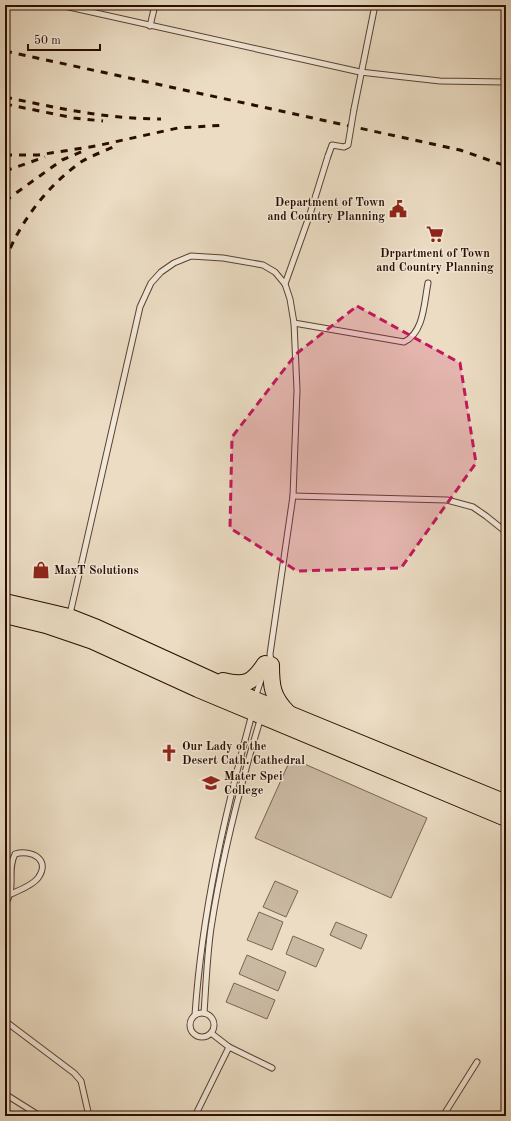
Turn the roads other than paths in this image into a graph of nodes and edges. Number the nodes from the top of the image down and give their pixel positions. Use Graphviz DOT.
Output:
graph roads {
  1 [pos="60,5"];
  2 [pos="155,5"];
  3 [pos="374,5"];
  4 [pos="150,26"];
  5 [pos="360,72"];
  6 [pos="506,82"];
  7 [pos="285,284"];
  8 [pos="428,284"];
  9 [pos="294,324"];
  10 [pos="293,496"];
  11 [pos="506,532"];
  12 [pos="5,602"];
  13 [pos="5,615"];
  14 [pos="67,624"];
  15 [pos="269,661"];
  16 [pos="202,682"];
  17 [pos="267,688"];
  18 [pos="260,706"];
  19 [pos="288,713"];
  20 [pos="504,801"];
  21 [pos="506,818"];
  22 [pos="11,894"];
  23 [pos="5,905"];
  24 [pos="204,1013"];
  25 [pos="195,1015"];
  26 [pos="5,1021"];
  27 [pos="211,1033"];
  28 [pos="229,1047"];
  29 [pos="477,1062"];
  30 [pos="272,1068"];
  31 [pos="5,1094"];
  32 [pos="40,1116"];
  33 [pos="89,1116"];
  34 [pos="195,1116"];
  35 [pos="443,1116"];
  1 -- 4 [label="lane"];
  2 -- 4 [label="lane"];
  3 -- 5 [label="lane"];
  4 -- 5 [label="lane"];
  5 -- 6 [label="lane"];
  5 -- 7 [label="lane, bridge"];
  7 -- 9 [label="lane"];
  7 -- 14 [label="lane"];
  8 -- 9 [label="lane"];
  9 -- 10 [label="lane"];
  10 -- 11 [label="lane"];
  10 -- 15 [label="lane"];
  12 -- 14 [label="main road"];
  13 -- 14 [label="main road"];
  14 -- 16 [label="main road"];
  15 -- 16 [label="main road"];
  15 -- 17 [label="lane"];
  15 -- 18 [label="lane"];
  15 -- 19 [label="main road"];
  16 -- 18 [label="main road"];
  18 -- 19 [label="main road"];
  18 -- 21 [label="main road"];
  18 -- 24 [label="lane"];
  18 -- 25 [label="lane"];
  19 -- 20 [label="main road"];
  22 -- 22 [label="lane"];
  22 -- 23 [label="lane"];
  24 -- 25 [label="lane"];
  24 -- 27 [label="lane"];
  25 -- 27 [label="lane"];
  26 -- 33 [label="lane"];
  27 -- 28 [label="lane"];
  28 -- 30 [label="lane"];
  28 -- 34 [label="lane"];
  29 -- 35 [label="lane"];
  31 -- 32 [label="lane"];
}
